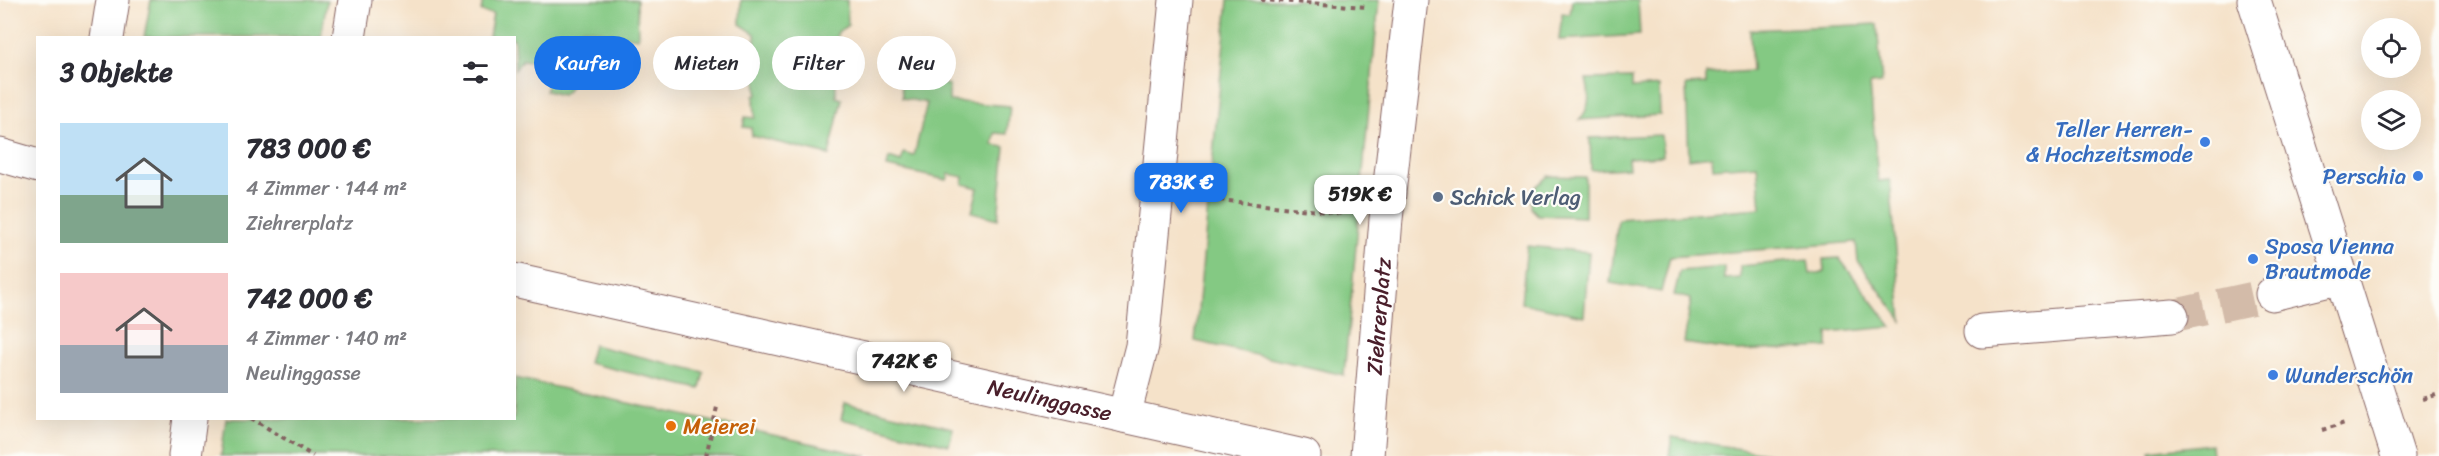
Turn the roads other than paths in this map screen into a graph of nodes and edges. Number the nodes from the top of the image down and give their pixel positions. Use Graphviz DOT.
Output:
graph roads {
  1 [pos="113,0"];
  2 [pos="355,0"];
  3 [pos="1176,0"];
  4 [pos="2254,0"];
  5 [pos="1410,5"];
  6 [pos="107,36"];
  7 [pos="349,36"];
  8 [pos="0,155"];
  9 [pos="36,165"];
  10 [pos="2342,277"];
  11 [pos="516,280"];
  12 [pos="2272,294"];
  13 [pos="2172,316"];
  14 [pos="1982,331"];
  15 [pos="1124,416"];
  16 [pos="190,420"];
  17 [pos="185,456"];
  18 [pos="1304,456"];
  19 [pos="1367,456"];
  20 [pos="2398,456"];
  1 -- 6 [label="street"];
  2 -- 7 [label="street"];
  3 -- 15 [label="street"];
  4 -- 10 [label="street"];
  5 -- 19 [label="street, Ziehrerplatz"];
  8 -- 9 [label="street"];
  10 -- 12 [label="street"];
  10 -- 20 [label="street"];
  11 -- 15 [label="street, Neulinggasse"];
  13 -- 14 [label="street"];
  15 -- 18 [label="street, Neulinggasse"];
  16 -- 17 [label="street"];
}
